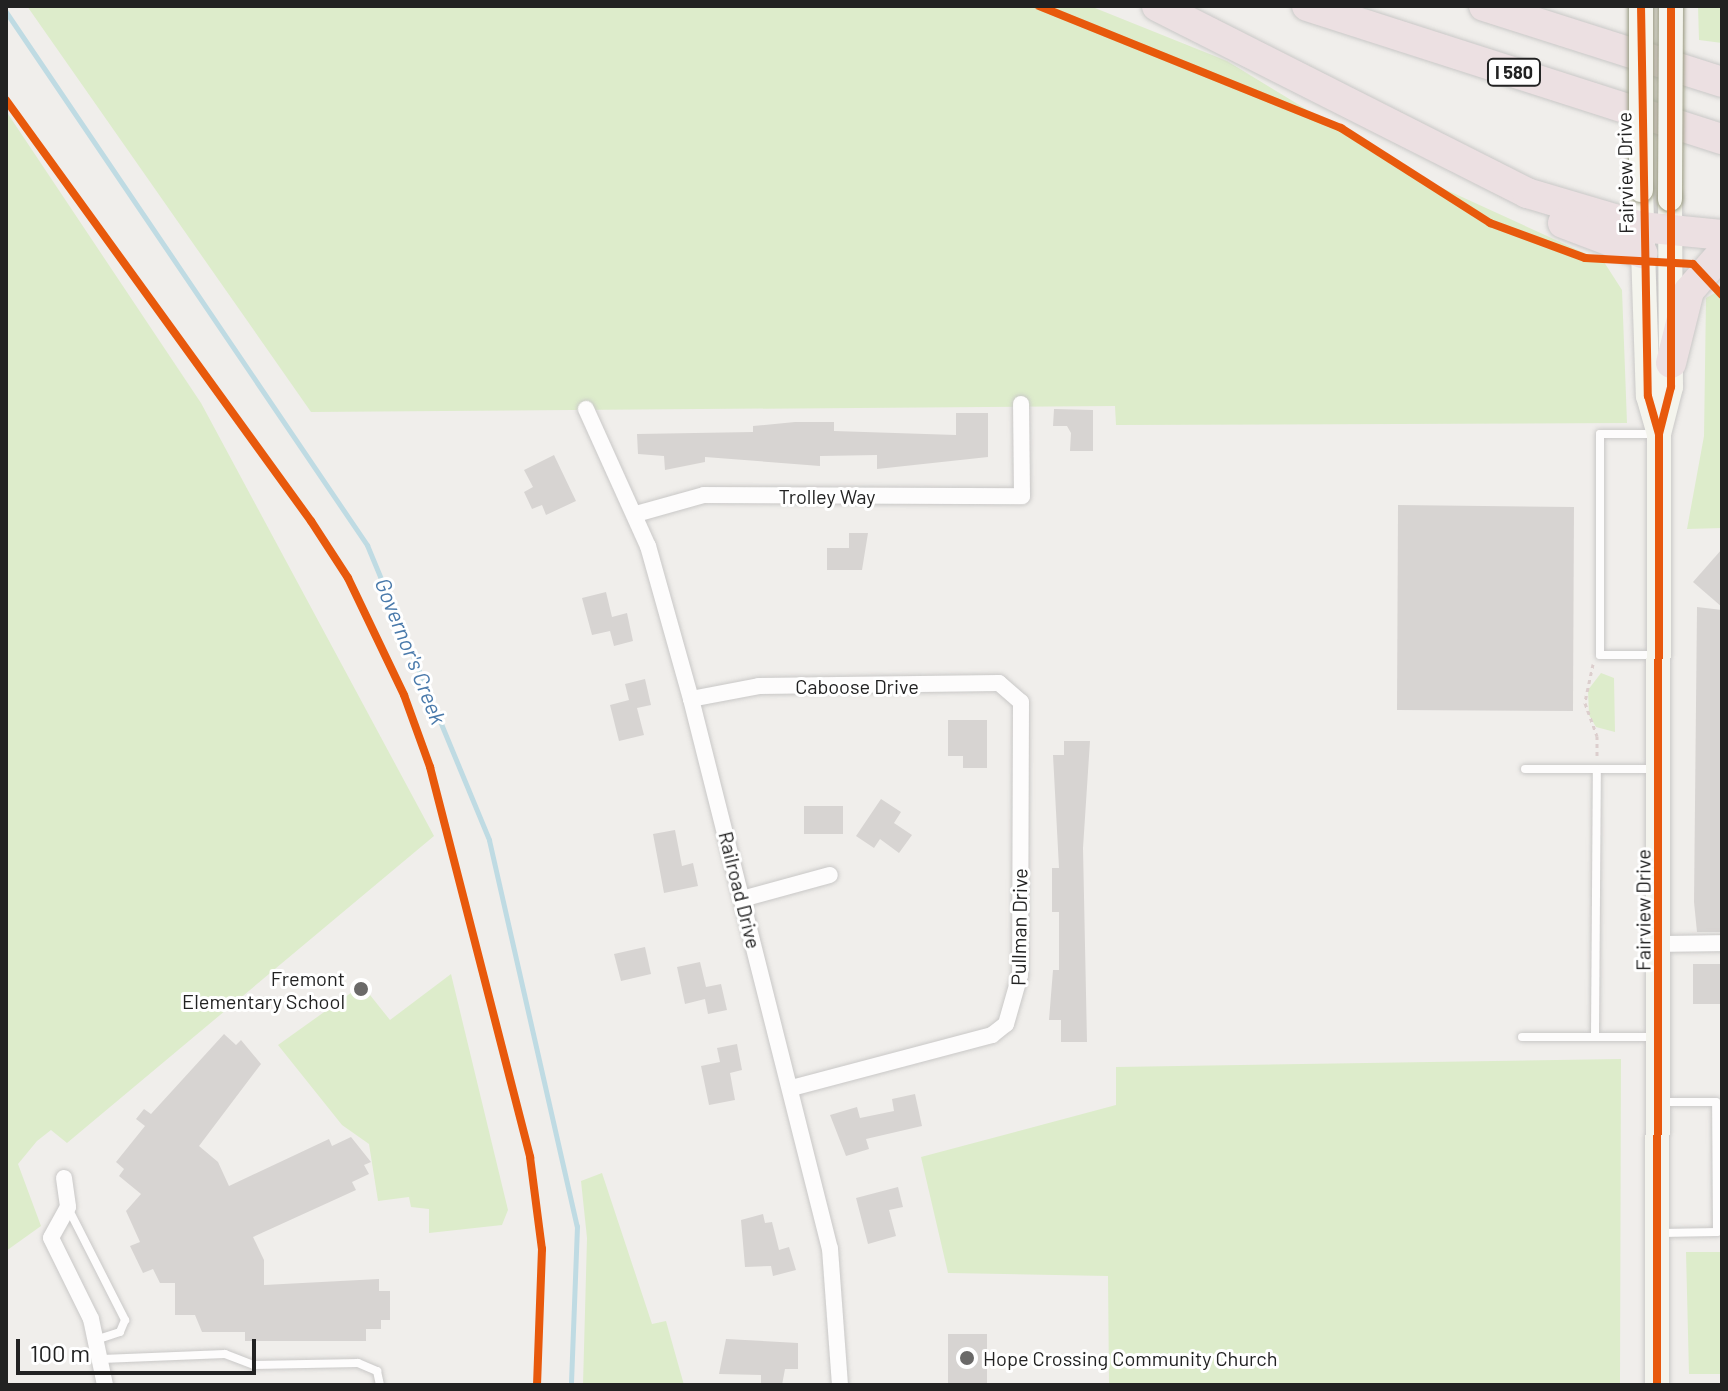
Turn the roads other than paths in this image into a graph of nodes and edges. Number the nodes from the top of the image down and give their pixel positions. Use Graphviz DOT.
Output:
graph roads {
  1 [pos="1157,6"];
  2 [pos="1307,6"];
  3 [pos="1484,6"];
  4 [pos="1641,6"];
  5 [pos="1671,6"];
  6 [pos="1611,47"];
  7 [pos="1722,74"];
  8 [pos="1722,82"];
  9 [pos="1722,139"];
  10 [pos="1722,235"];
  11 [pos="1651,237"];
  12 [pos="1722,253"];
  13 [pos="1671,363"];
  14 [pos="1021,404"];
  15 [pos="586,409"];
  16 [pos="1659,434"];
  17 [pos="636,514"];
  18 [pos="1659,655"];
  19 [pos="1019,697"];
  20 [pos="691,699"];
  21 [pos="1597,764"];
  22 [pos="1525,769"];
  23 [pos="1659,769"];
  24 [pos="830,875"];
  25 [pos="742,899"];
  26 [pos="1722,943"];
  27 [pos="1659,944"];
  28 [pos="1522,1037"];
  29 [pos="1595,1037"];
  30 [pos="1658,1037"];
  31 [pos="791,1088"];
  32 [pos="1658,1102"];
  33 [pos="1719,1102"];
  34 [pos="64,1178"];
  35 [pos="68,1207"];
  36 [pos="1719,1231"];
  37 [pos="1657,1233"];
  38 [pos="98,1339"];
  39 [pos="102,1359"];
  40 [pos="105,1385"];
  41 [pos="380,1385"];
  42 [pos="840,1385"];
  43 [pos="1657,1385"];
  1 -- 11 [label="highway"];
  2 -- 9 [label="highway, I 580"];
  3 -- 6 [label="highway"];
  4 -- 11 [label="main road, Fairview Drive, bridge"];
  5 -- 11 [label="main road, Fairview Drive, bridge"];
  6 -- 7 [label="highway"];
  6 -- 8 [label="highway"];
  10 -- 11 [label="highway"];
  11 -- 13 [label="main road, Fairview Drive"];
  11 -- 16 [label="main road, Fairview Drive"];
  12 -- 13 [label="highway"];
  13 -- 16 [label="main road, Fairview Drive"];
  14 -- 17 [label="street, Trolley Way"];
  15 -- 17 [label="street, Railroad Drive"];
  16 -- 18 [label="main road, Fairview Drive"];
  16 -- 18 [label="lane"];
  17 -- 20 [label="street, Railroad Drive"];
  18 -- 23 [label="main road, Fairview Drive"];
  19 -- 20 [label="street, Caboose Drive"];
  19 -- 31 [label="street, Pullman Drive"];
  20 -- 25 [label="street, Railroad Drive"];
  21 -- 22 [label="lane"];
  21 -- 23 [label="lane"];
  21 -- 29 [label="lane"];
  23 -- 27 [label="main road, Fairview Drive"];
  24 -- 25 [label="street"];
  25 -- 31 [label="street, Railroad Drive"];
  26 -- 27 [label="street"];
  27 -- 30 [label="main road, Fairview Drive"];
  28 -- 29 [label="lane"];
  29 -- 30 [label="lane"];
  30 -- 32 [label="main road, Fairview Drive"];
  31 -- 42 [label="street, Railroad Drive"];
  32 -- 33 [label="lane"];
  32 -- 37 [label="main road, Fairview Drive"];
  33 -- 36 [label="lane"];
  34 -- 35 [label="street"];
  35 -- 38 [label="street"];
  35 -- 38 [label="lane"];
  36 -- 37 [label="lane"];
  37 -- 43 [label="main road, Fairview Drive"];
  38 -- 39 [label="street"];
  39 -- 40 [label="street"];
  39 -- 41 [label="lane"];
}
